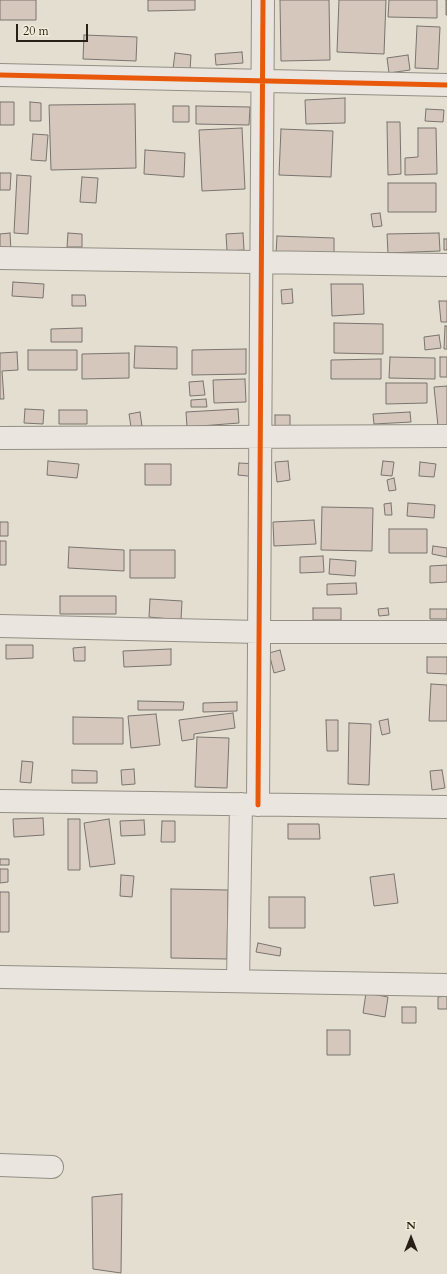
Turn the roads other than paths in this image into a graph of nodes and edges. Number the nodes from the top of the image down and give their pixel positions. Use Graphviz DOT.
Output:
graph roads {
  1 [pos="263,0"];
  2 [pos="0,74"];
  3 [pos="262,81"];
  4 [pos="447,85"];
  5 [pos="0,258"];
  6 [pos="262,262"];
  7 [pos="447,265"];
  8 [pos="447,436"];
  9 [pos="260,437"];
  10 [pos="0,438"];
  11 [pos="0,626"];
  12 [pos="259,632"];
  13 [pos="447,632"];
  14 [pos="0,801"];
  15 [pos="250,804"];
  16 [pos="447,807"];
  17 [pos="0,977"];
  18 [pos="238,981"];
  19 [pos="447,984"];
  20 [pos="0,1165"];
  21 [pos="52,1167"];
  1 -- 3 [label="street"];
  2 -- 3 [label="street"];
  3 -- 4 [label="street"];
  3 -- 6 [label="street"];
  5 -- 6 [label="street"];
  6 -- 7 [label="street"];
  6 -- 9 [label="street"];
  8 -- 9 [label="street"];
  9 -- 10 [label="street"];
  9 -- 12 [label="street"];
  11 -- 12 [label="street"];
  12 -- 13 [label="street"];
  12 -- 15 [label="street"];
  14 -- 15 [label="street"];
  15 -- 16 [label="street"];
  15 -- 18 [label="street"];
  17 -- 18 [label="street"];
  18 -- 19 [label="street"];
  20 -- 21 [label="street"];
}
